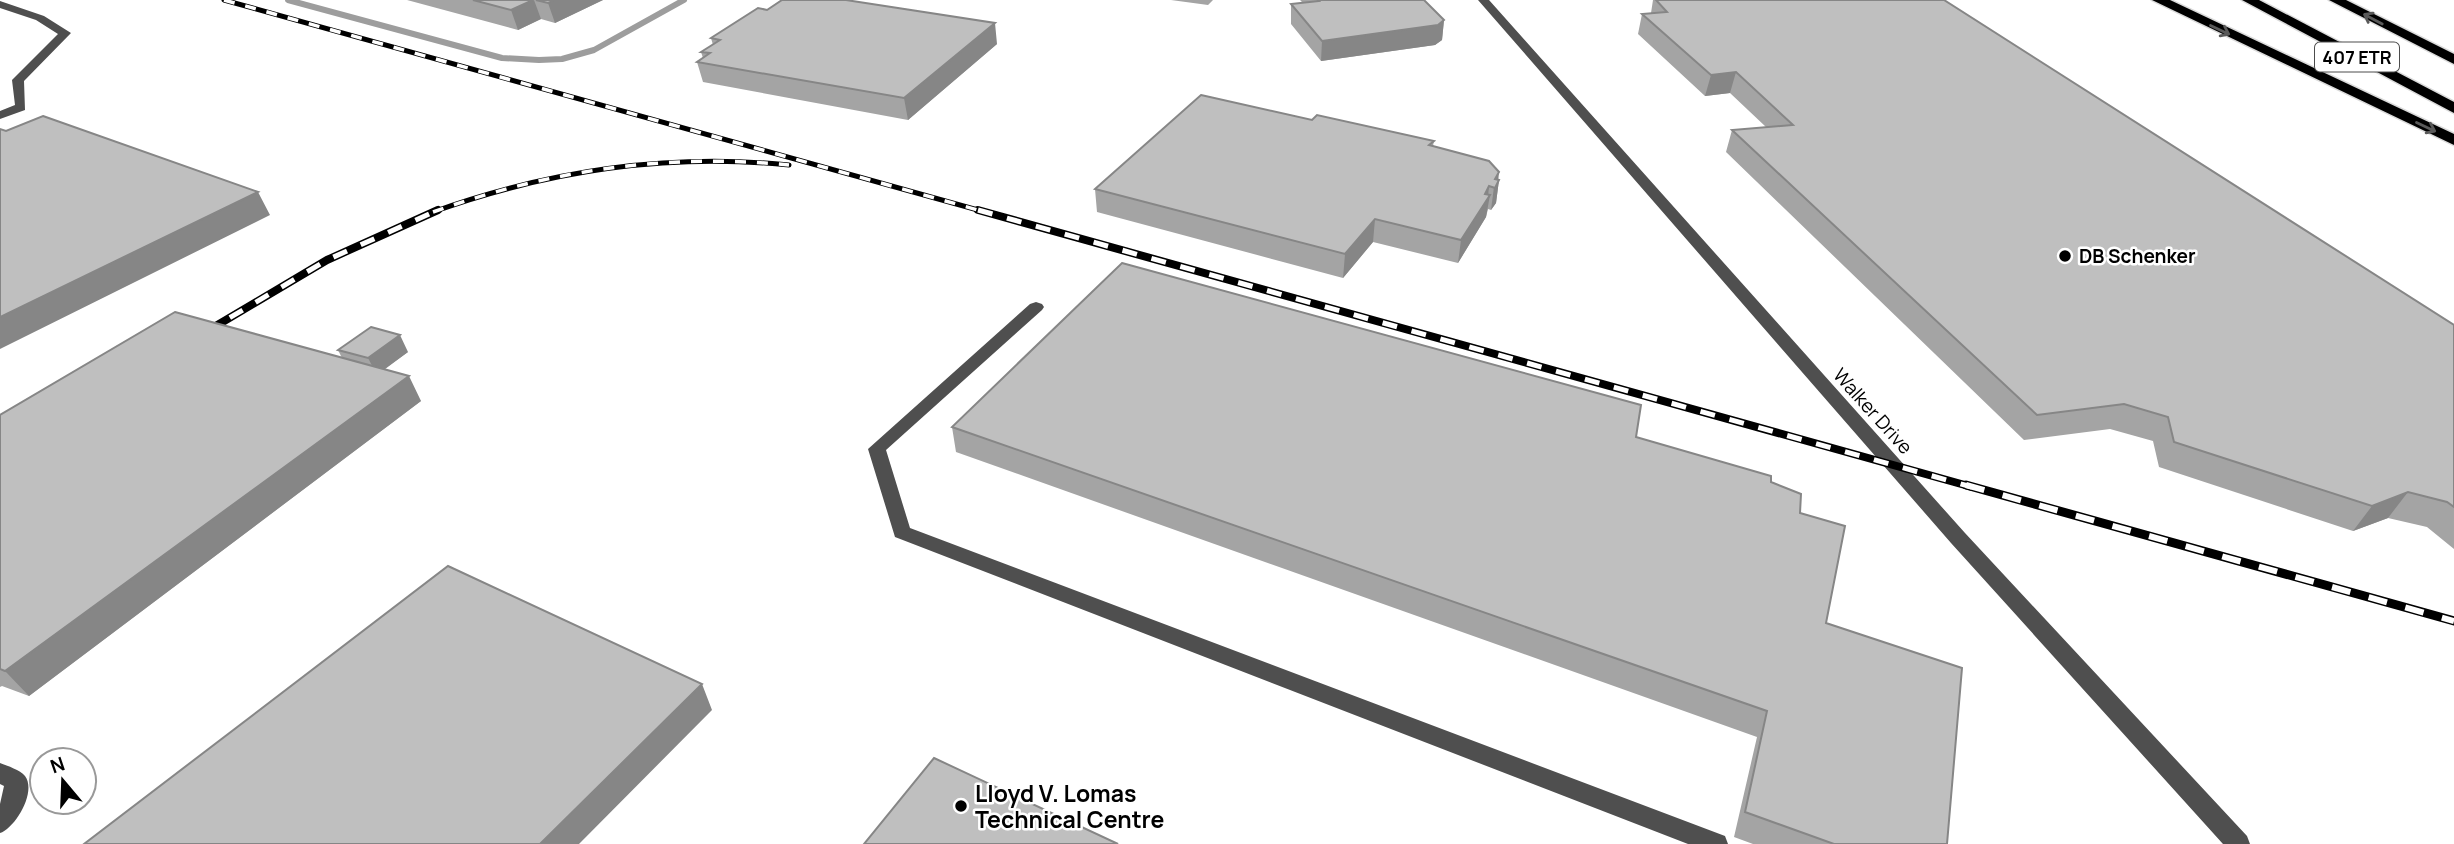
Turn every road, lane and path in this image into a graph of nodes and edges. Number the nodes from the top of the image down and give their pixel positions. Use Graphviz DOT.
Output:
graph roads {
  1 [pos="1483,0"];
  2 [pos="2159,0"];
  3 [pos="2249,0"];
  4 [pos="2336,0"];
  5 [pos="0,4"];
  6 [pos="2454,60"];
  7 [pos="2454,108"];
  8 [pos="0,115"];
  9 [pos="2454,140"];
  10 [pos="1035,307"];
  11 [pos="0,773"];
  12 [pos="0,823"];
  13 [pos="1716,844"];
  14 [pos="2238,844"];
  1 -- 14 [label="street, Walker Drive"];
  2 -- 9 [label="highway, one-way"];
  3 -- 7 [label="highway, 407 ETR"];
  6 -- 4 [label="highway, 407 ETR, one-way"];
  5 -- 8 [label="street"];
  10 -- 13 [label="street"];
  11 -- 12 [label="street"];
}
